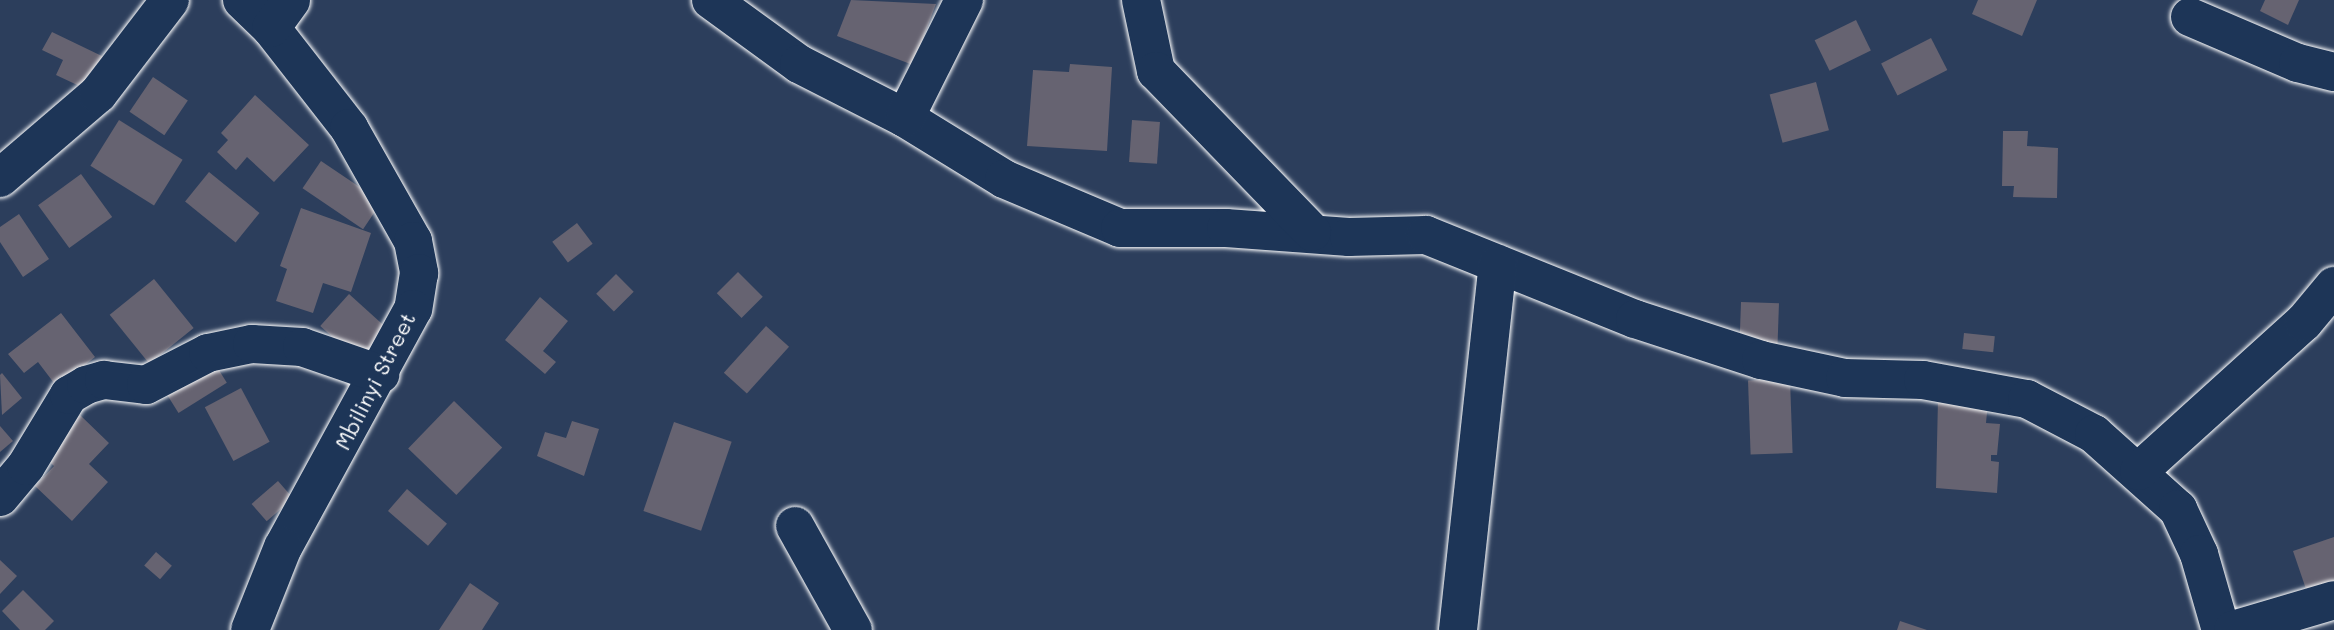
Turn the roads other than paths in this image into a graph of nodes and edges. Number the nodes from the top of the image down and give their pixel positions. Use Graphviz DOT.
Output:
graph roads {
  1 [pos="170,0"];
  2 [pos="242,0"];
  3 [pos="711,0"];
  4 [pos="964,0"];
  5 [pos="1141,0"];
  6 [pos="281,14"];
  7 [pos="2190,17"];
  8 [pos="2334,72"];
  9 [pos="905,118"];
  10 [pos="0,178"];
  11 [pos="1312,232"];
  12 [pos="1498,264"];
  13 [pos="2334,286"];
  14 [pos="2319,321"];
  15 [pos="380,374"];
  16 [pos="2139,471"];
  17 [pos="0,497"];
  18 [pos="795,526"];
  19 [pos="2334,600"];
  20 [pos="250,630"];
  21 [pos="853,630"];
  22 [pos="1458,630"];
  23 [pos="2221,630"];
  24 [pos="2233,630"];
  1 -- 10 [label="street"];
  2 -- 6 [label="street, Mbilinyi Street"];
  3 -- 9 [label="street"];
  4 -- 9 [label="street"];
  5 -- 11 [label="street"];
  6 -- 15 [label="street, Mbilinyi Street"];
  7 -- 8 [label="street"];
  9 -- 11 [label="street"];
  11 -- 12 [label="street"];
  12 -- 16 [label="street"];
  12 -- 22 [label="street"];
  13 -- 14 [label="street"];
  14 -- 16 [label="street"];
  15 -- 17 [label="street"];
  15 -- 20 [label="street, Mbilinyi Street"];
  16 -- 23 [label="street"];
  18 -- 21 [label="street"];
  19 -- 24 [label="street"];
}
